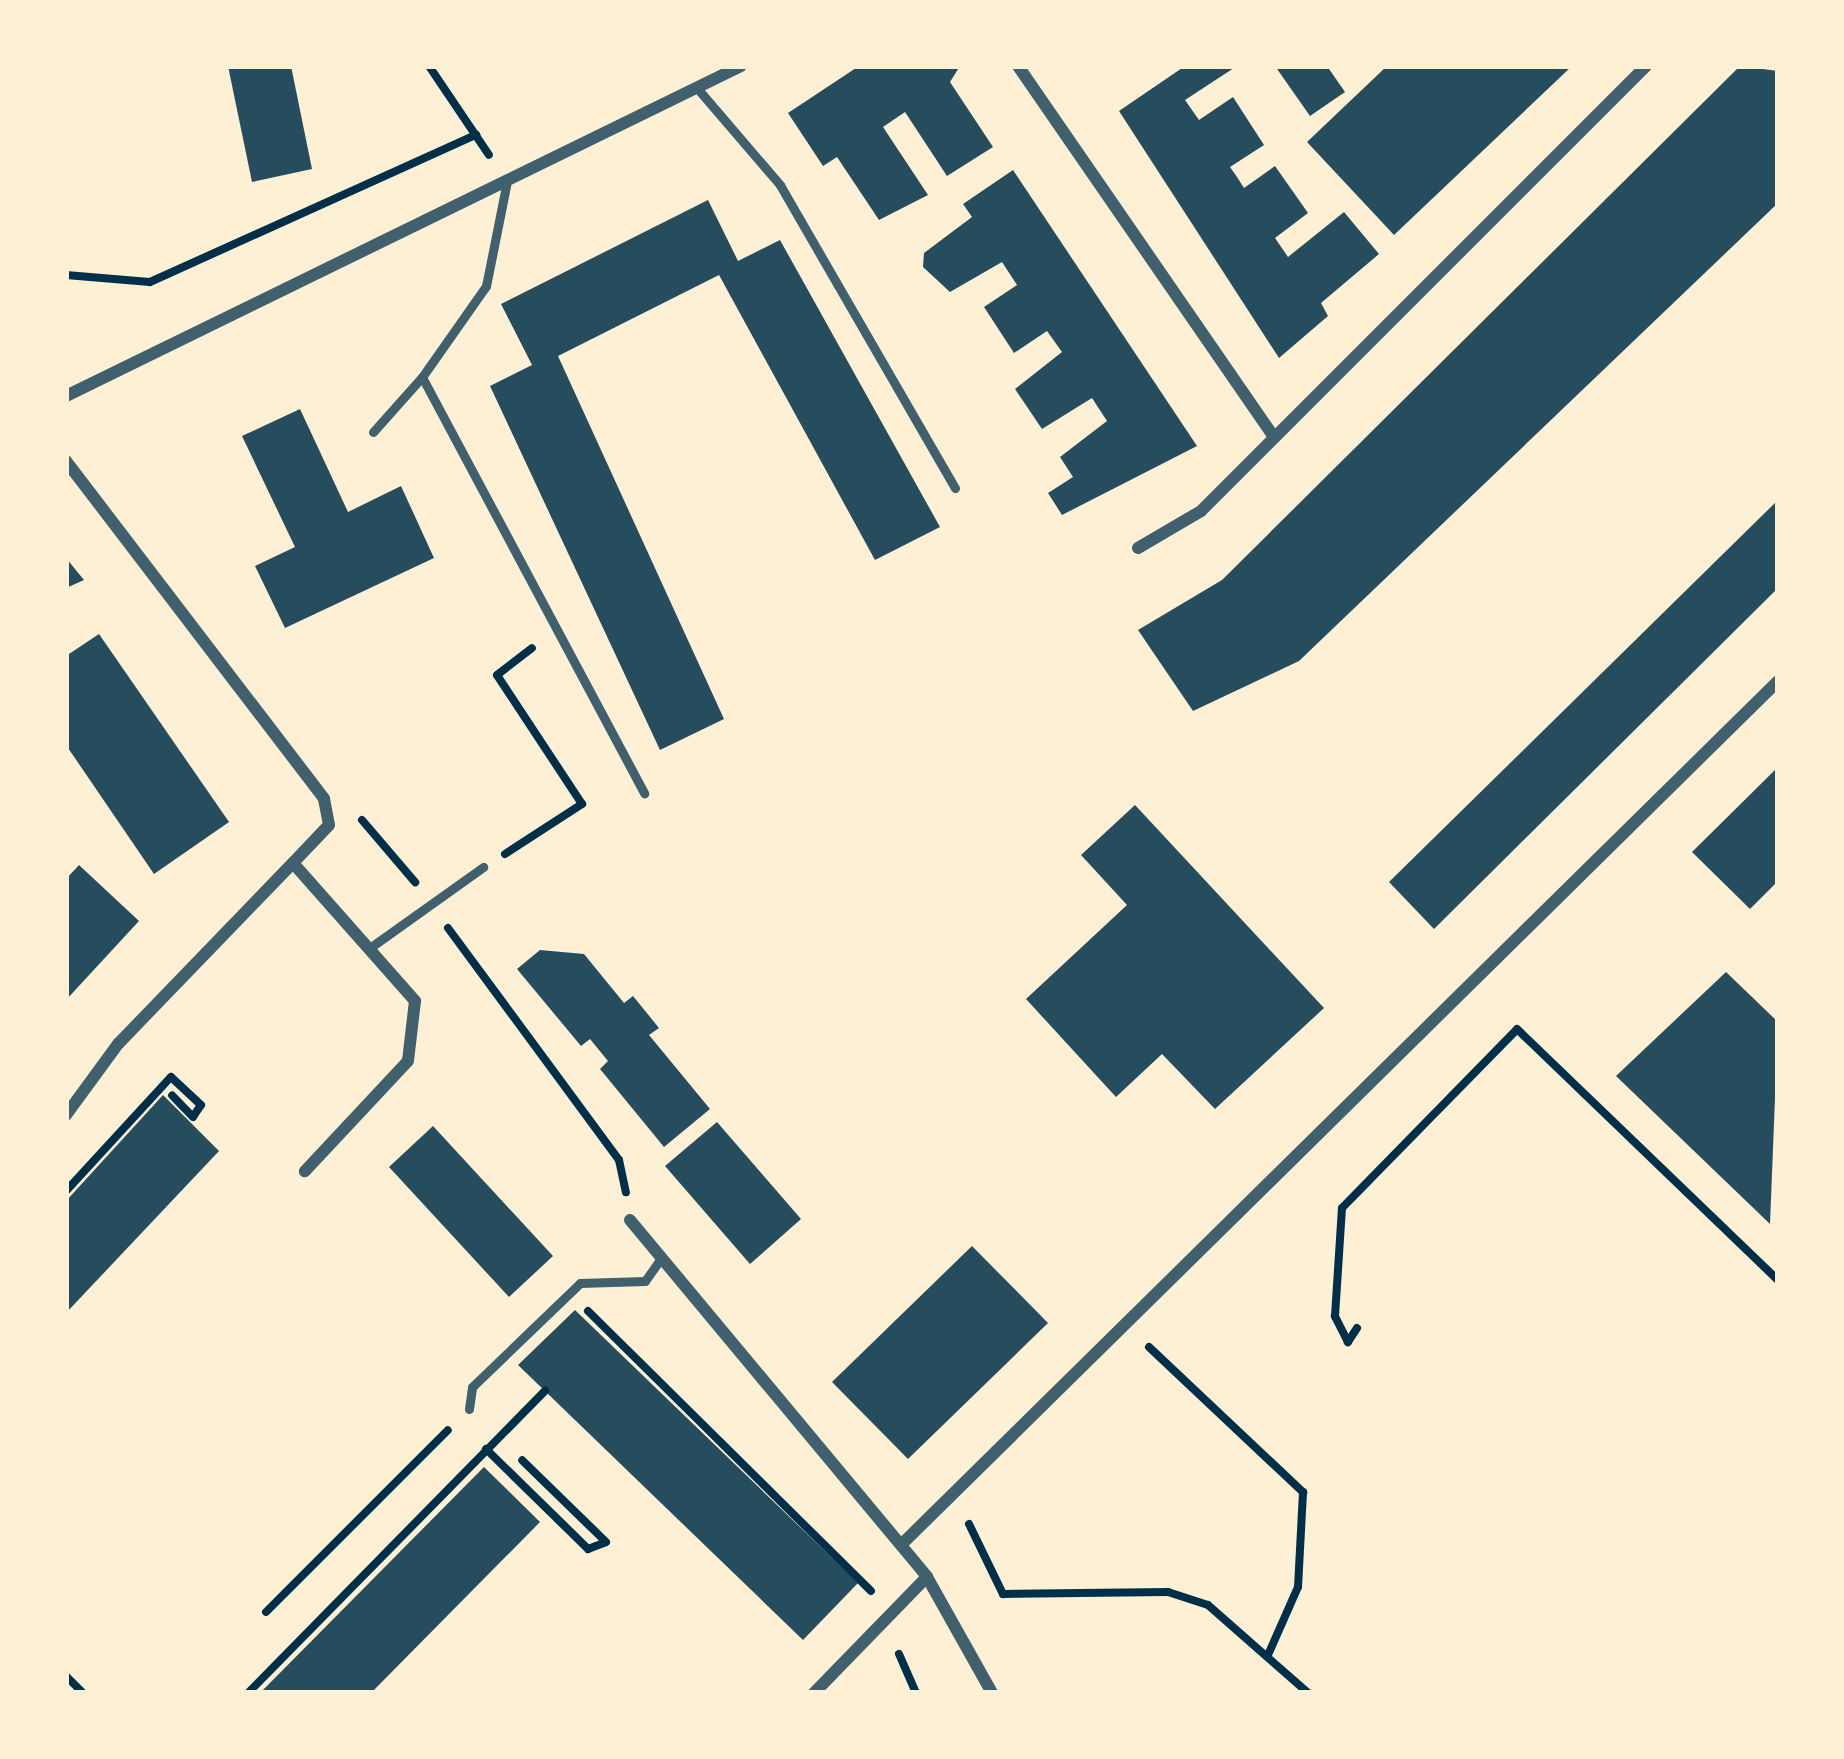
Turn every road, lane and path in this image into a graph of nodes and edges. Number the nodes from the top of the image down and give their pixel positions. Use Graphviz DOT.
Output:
graph roads {
  1 [pos="429,66"];
  2 [pos="741,66"];
  3 [pos="1018,66"];
  4 [pos="1646,66"];
  5 [pos="697,88"];
  6 [pos="476,135"];
  7 [pos="507,181"];
  8 [pos="66,275"];
  9 [pos="422,377"];
  10 [pos="66,396"];
  11 [pos="373,432"];
  12 [pos="1271,433"];
  13 [pos="66,461"];
  14 [pos="955,488"];
  15 [pos="1138,548"];
  16 [pos="557,630"];
  17 [pos="1778,681"];
  18 [pos="644,793"];
  19 [pos="382,844"];
  20 [pos="293,862"];
  21 [pos="483,867"];
  22 [pos="431,903"];
  23 [pos="371,947"];
  24 [pos="172,1095"];
  25 [pos="66,1114"];
  26 [pos="304,1171"];
  27 [pos="66,1191"];
  28 [pos="627,1202"];
  29 [pos="630,1220"];
  30 [pos="661,1258"];
  31 [pos="1778,1280"];
  32 [pos="570,1293"];
  33 [pos="1126,1325"];
  34 [pos="1357,1328"];
  35 [pos="544,1390"];
  36 [pos="469,1409"];
  37 [pos="485,1449"];
  38 [pos="522,1460"];
  39 [pos="968,1522"];
  40 [pos="902,1544"];
  41 [pos="928,1577"];
  42 [pos="266,1612"];
  43 [pos="881,1613"];
  44 [pos="890,1634"];
  45 [pos="1268,1655"];
  46 [pos="66,1676"];
  47 [pos="83,1693"];
  48 [pos="248,1693"];
  49 [pos="814,1693"];
  50 [pos="916,1693"];
  51 [pos="992,1693"];
  52 [pos="1308,1693"];
  1 -- 6 [label="path"];
  2 -- 5 [label="street"];
  3 -- 12 [label="street"];
  4 -- 12 [label="street"];
  5 -- 7 [label="street"];
  5 -- 14 [label="lane"];
  6 -- 7 [label="path"];
  6 -- 8 [label="path"];
  7 -- 9 [label="lane"];
  7 -- 10 [label="street"];
  9 -- 11 [label="lane"];
  9 -- 16 [label="lane"];
  12 -- 15 [label="street"];
  13 -- 20 [label="street"];
  16 -- 18 [label="lane"];
  16 -- 21 [label="path"];
  17 -- 33 [label="street"];
  19 -- 22 [label="path"];
  20 -- 23 [label="street"];
  20 -- 25 [label="street"];
  21 -- 22 [label="lane"];
  22 -- 23 [label="lane"];
  22 -- 28 [label="path"];
  23 -- 26 [label="street"];
  24 -- 27 [label="path"];
  29 -- 30 [label="street"];
  30 -- 32 [label="lane"];
  30 -- 40 [label="street"];
  31 -- 34 [label="path"];
  32 -- 36 [label="lane"];
  32 -- 43 [label="path"];
  33 -- 40 [label="street"];
  33 -- 45 [label="path"];
  35 -- 37 [label="path"];
  36 -- 42 [label="path"];
  37 -- 38 [label="path"];
  37 -- 48 [label="path"];
  39 -- 45 [label="path"];
  40 -- 41 [label="street"];
  41 -- 49 [label="street"];
  41 -- 51 [label="street"];
  44 -- 50 [label="path"];
  45 -- 52 [label="path"];
  46 -- 47 [label="path"];
}
